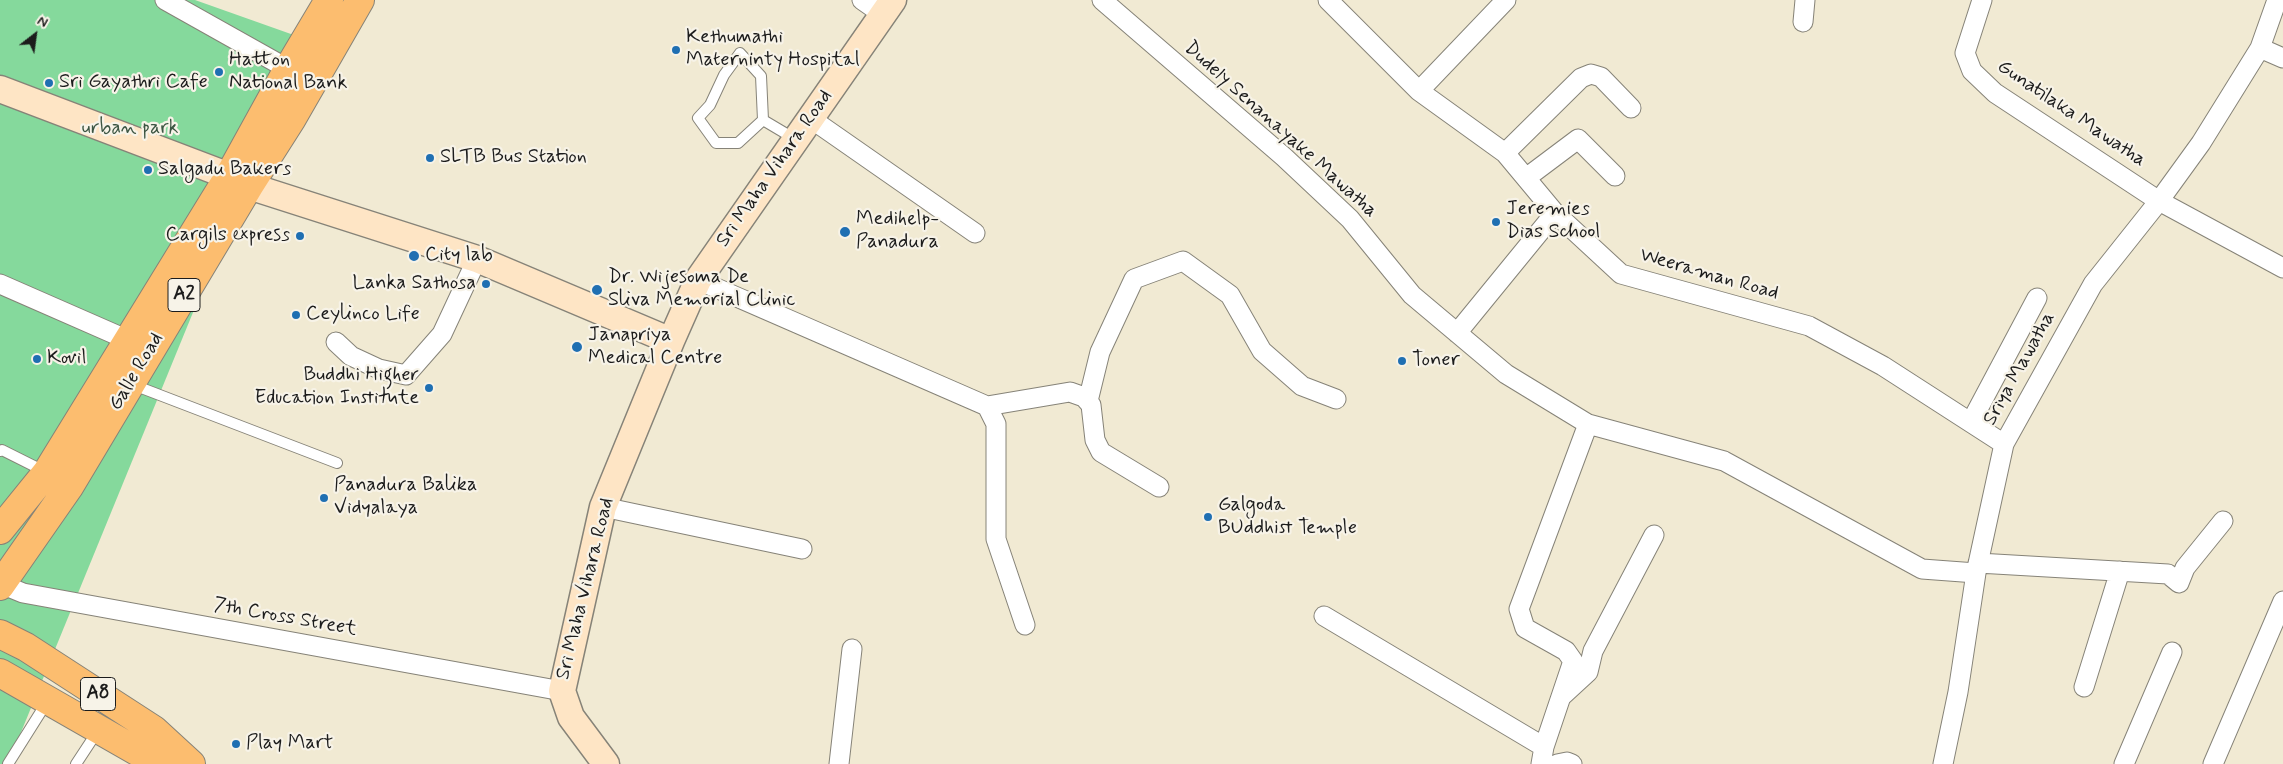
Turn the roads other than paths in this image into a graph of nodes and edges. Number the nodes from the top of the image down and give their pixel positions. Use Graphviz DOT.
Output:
graph roads {
  1 [pos="165,0"];
  2 [pos="329,0"];
  3 [pos="360,0"];
  4 [pos="1102,0"];
  5 [pos="1328,0"];
  6 [pos="1506,0"];
  7 [pos="1805,0"];
  8 [pos="1982,0"];
  9 [pos="2277,0"];
  10 [pos="879,5"];
  11 [pos="1803,22"];
  12 [pos="2260,48"];
  13 [pos="2283,58"];
  14 [pos="288,69"];
  15 [pos="0,89"];
  16 [pos="1419,90"];
  17 [pos="1632,108"];
  18 [pos="810,118"];
  19 [pos="763,120"];
  20 [pos="796,140"];
  21 [pos="1505,153"];
  22 [pos="1615,176"];
  23 [pos="1526,178"];
  24 [pos="239,181"];
  25 [pos="2159,201"];
  26 [pos="1555,213"];
  27 [pos="976,233"];
  28 [pos="477,259"];
  29 [pos="2283,268"];
  30 [pos="698,280"];
  31 [pos="0,284"];
  32 [pos="2037,298"];
  33 [pos="1458,333"];
  34 [pos="128,340"];
  35 [pos="671,341"];
  36 [pos="336,342"];
  37 [pos="130,384"];
  38 [pos="1336,399"];
  39 [pos="1088,401"];
  40 [pos="988,406"];
  41 [pos="1971,422"];
  42 [pos="1588,424"];
  43 [pos="2004,444"];
  44 [pos="0,451"];
  45 [pos="337,463"];
  46 [pos="47,472"];
  47 [pos="1159,487"];
  48 [pos="603,507"];
  49 [pos="2223,521"];
  50 [pos="0,530"];
  51 [pos="1654,535"];
  52 [pos="802,549"];
  53 [pos="1977,568"];
  54 [pos="2120,572"];
  55 [pos="0,585"];
  56 [pos="2283,601"];
  57 [pos="1324,616"];
  58 [pos="1025,625"];
  59 [pos="0,634"];
  60 [pos="852,649"];
  61 [pos="2172,652"];
  62 [pos="0,674"];
  63 [pos="2084,687"];
  64 [pos="562,691"];
  65 [pos="1562,695"];
  66 [pos="49,700"];
  67 [pos="100,729"];
  68 [pos="1543,756"];
  69 [pos="145,760"];
  70 [pos="190,763"];
  71 [pos="8,764"];
  72 [pos="76,764"];
  73 [pos="606,764"];
  74 [pos="840,764"];
  75 [pos="1556,764"];
  76 [pos="1572,764"];
  77 [pos="1943,764"];
  78 [pos="2124,764"];
  79 [pos="2213,764"];
  1 -- 14 [label="street"];
  2 -- 14 [label="highway, Galle Road / A2"];
  3 -- 24 [label="highway, Galle Road / A2"];
  4 -- 33 [label="street, Dudely Senanayake Mawatha"];
  5 -- 16 [label="street, Weeraman Road"];
  6 -- 16 [label="street"];
  7 -- 11 [label="street"];
  8 -- 25 [label="street, Gunatilaka Mawatha"];
  9 -- 12 [label="street, Sriya Mawatha"];
  10 -- 18 [label="street, Sri Maha Vihara Road"];
  12 -- 13 [label="street"];
  12 -- 25 [label="street, Sriya Mawatha"];
  14 -- 24 [label="highway, Galle Road / A2"];
  15 -- 24 [label="street"];
  16 -- 21 [label="street, Weeraman Road"];
  17 -- 21 [label="street"];
  18 -- 20 [label="street, Sri Maha Vihara Road"];
  18 -- 27 [label="street"];
  19 -- 19 [label="lane"];
  19 -- 20 [label="lane"];
  20 -- 30 [label="street, Sri Maha Vihara Road"];
  21 -- 23 [label="street, Weeraman Road"];
  22 -- 23 [label="street"];
  23 -- 26 [label="street, Weeraman Road"];
  24 -- 28 [label="street"];
  24 -- 34 [label="highway, Galle Road / A2"];
  24 -- 37 [label="highway, Galle Road / A2"];
  25 -- 29 [label="street, Gunatilaka Mawatha"];
  25 -- 43 [label="street, Sriya Mawatha"];
  26 -- 33 [label="street"];
  26 -- 41 [label="street, Weeraman Road"];
  28 -- 35 [label="street"];
  28 -- 36 [label="street"];
  30 -- 35 [label="street, Sri Maha Vihara Road"];
  30 -- 40 [label="street"];
  31 -- 34 [label="street"];
  32 -- 41 [label="street"];
  33 -- 42 [label="street, Dudely Senanayake Mawatha"];
  34 -- 46 [label="highway, Galle Road / A2"];
  35 -- 48 [label="street, Sri Maha Vihara Road"];
  37 -- 45 [label="lane"];
  37 -- 55 [label="highway, Galle Road / A2"];
  38 -- 39 [label="street"];
  39 -- 40 [label="street"];
  39 -- 47 [label="street"];
  40 -- 58 [label="street"];
  41 -- 43 [label="street, Weeraman Road"];
  42 -- 53 [label="street, Dudely Senanayake Mawatha"];
  42 -- 65 [label="street"];
  43 -- 53 [label="street, Sriya Mawatha"];
  44 -- 46 [label="lane"];
  46 -- 50 [label="highway, Galle Road / A2"];
  48 -- 52 [label="street"];
  48 -- 64 [label="street, Sri Maha Vihara Road"];
  49 -- 54 [label="street, Dudely Senanayake Mawatha"];
  51 -- 65 [label="street"];
  53 -- 54 [label="street, Dudely Senanayake Mawatha"];
  53 -- 77 [label="street, Sriya Mawatha"];
  54 -- 63 [label="street"];
  55 -- 64 [label="street, 7th Cross Street"];
  56 -- 79 [label="street"];
  57 -- 68 [label="street"];
  59 -- 70 [label="highway, A8"];
  60 -- 74 [label="street"];
  61 -- 78 [label="street"];
  62 -- 66 [label="highway, A8"];
  64 -- 73 [label="street, Sri Maha Vihara Road"];
  65 -- 68 [label="street"];
  66 -- 67 [label="highway, A8"];
  66 -- 71 [label="lane"];
  67 -- 69 [label="highway, A8"];
  67 -- 72 [label="lane"];
  69 -- 70 [label="highway, A8"];
  75 -- 76 [label="street"];
}
